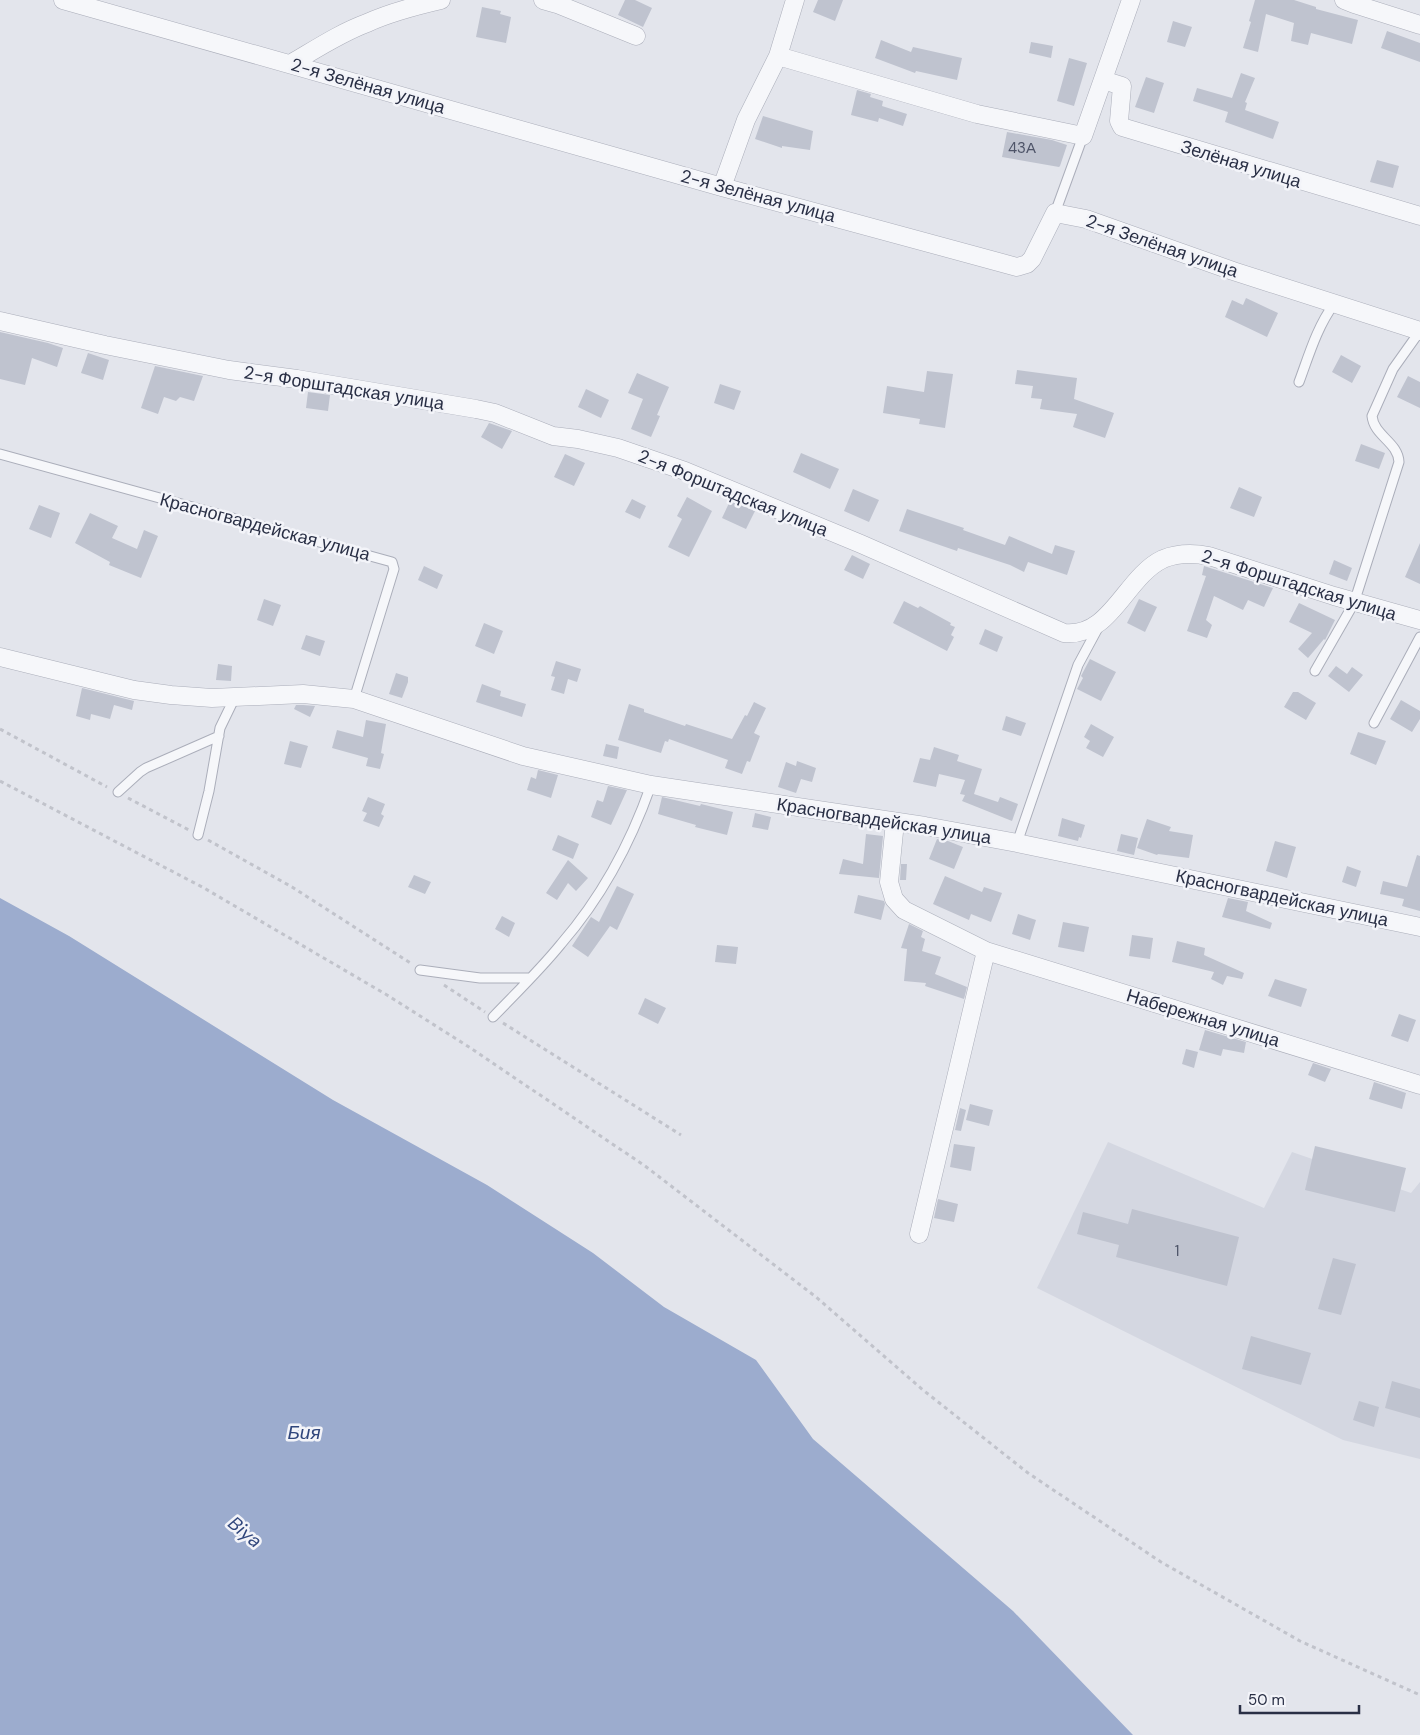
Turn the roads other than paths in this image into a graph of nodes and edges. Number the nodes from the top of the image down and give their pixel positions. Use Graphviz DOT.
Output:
graph roads {
  1 [pos="63,0"];
  2 [pos="441,0"];
  3 [pos="543,0"];
  4 [pos="795,0"];
  5 [pos="1131,0"];
  6 [pos="1344,0"];
  7 [pos="1420,26"];
  8 [pos="636,36"];
  9 [pos="778,56"];
  10 [pos="292,64"];
  11 [pos="1103,80"];
  12 [pos="1083,136"];
  13 [pos="722,187"];
  14 [pos="1055,213"];
  15 [pos="1420,216"];
  16 [pos="1334,304"];
  17 [pos="0,322"];
  18 [pos="1420,331"];
  19 [pos="1299,382"];
  20 [pos="0,454"];
  21 [pos="1354,603"];
  22 [pos="1420,620"];
  23 [pos="1102,622"];
  24 [pos="1420,637"];
  25 [pos="0,657"];
  26 [pos="1315,671"];
  27 [pos="235,697"];
  28 [pos="354,699"];
  29 [pos="1374,723"];
  30 [pos="219,736"];
  31 [pos="651,785"];
  32 [pos="118,792"];
  33 [pos="895,822"];
  34 [pos="198,835"];
  35 [pos="1017,843"];
  36 [pos="1420,927"];
  37 [pos="986,951"];
  38 [pos="420,970"];
  39 [pos="530,978"];
  40 [pos="493,1017"];
  41 [pos="1420,1085"];
  42 [pos="919,1234"];
  1 -- 10 [label="street, 2-я Зелёная улица"];
  2 -- 10 [label="street"];
  3 -- 8 [label="street"];
  4 -- 9 [label="street"];
  5 -- 11 [label="street"];
  6 -- 7 [label="street"];
  9 -- 12 [label="street"];
  9 -- 13 [label="street"];
  10 -- 13 [label="street, 2-я Зелёная улица"];
  11 -- 12 [label="street"];
  11 -- 15 [label="street, Зелёная улица"];
  12 -- 14 [label="lane"];
  13 -- 14 [label="street, 2-я Зелёная улица"];
  14 -- 16 [label="street, 2-я Зелёная улица"];
  16 -- 18 [label="street, 2-я Зелёная улица"];
  16 -- 19 [label="lane"];
  17 -- 23 [label="street, 2-я Форштадская улица"];
  18 -- 21 [label="lane"];
  20 -- 28 [label="lane, Красногвардейская улица"];
  21 -- 22 [label="street, 2-я Форштадская улица"];
  21 -- 23 [label="street, 2-я Форштадская улица"];
  21 -- 26 [label="lane"];
  23 -- 35 [label="lane"];
  24 -- 29 [label="lane"];
  25 -- 27 [label="street, Красногвардейская улица"];
  27 -- 28 [label="street, Красногвардейская улица"];
  27 -- 30 [label="lane"];
  28 -- 31 [label="street, Красногвардейская улица"];
  30 -- 32 [label="lane"];
  30 -- 34 [label="lane"];
  31 -- 33 [label="street, Красногвардейская улица"];
  31 -- 39 [label="lane"];
  33 -- 35 [label="street, Красногвардейская улица"];
  33 -- 37 [label="street, Набережная улица"];
  35 -- 36 [label="street, Красногвардейская улица"];
  37 -- 41 [label="street, Набережная улица"];
  37 -- 42 [label="street"];
  38 -- 39 [label="lane"];
  39 -- 40 [label="lane"];
}
